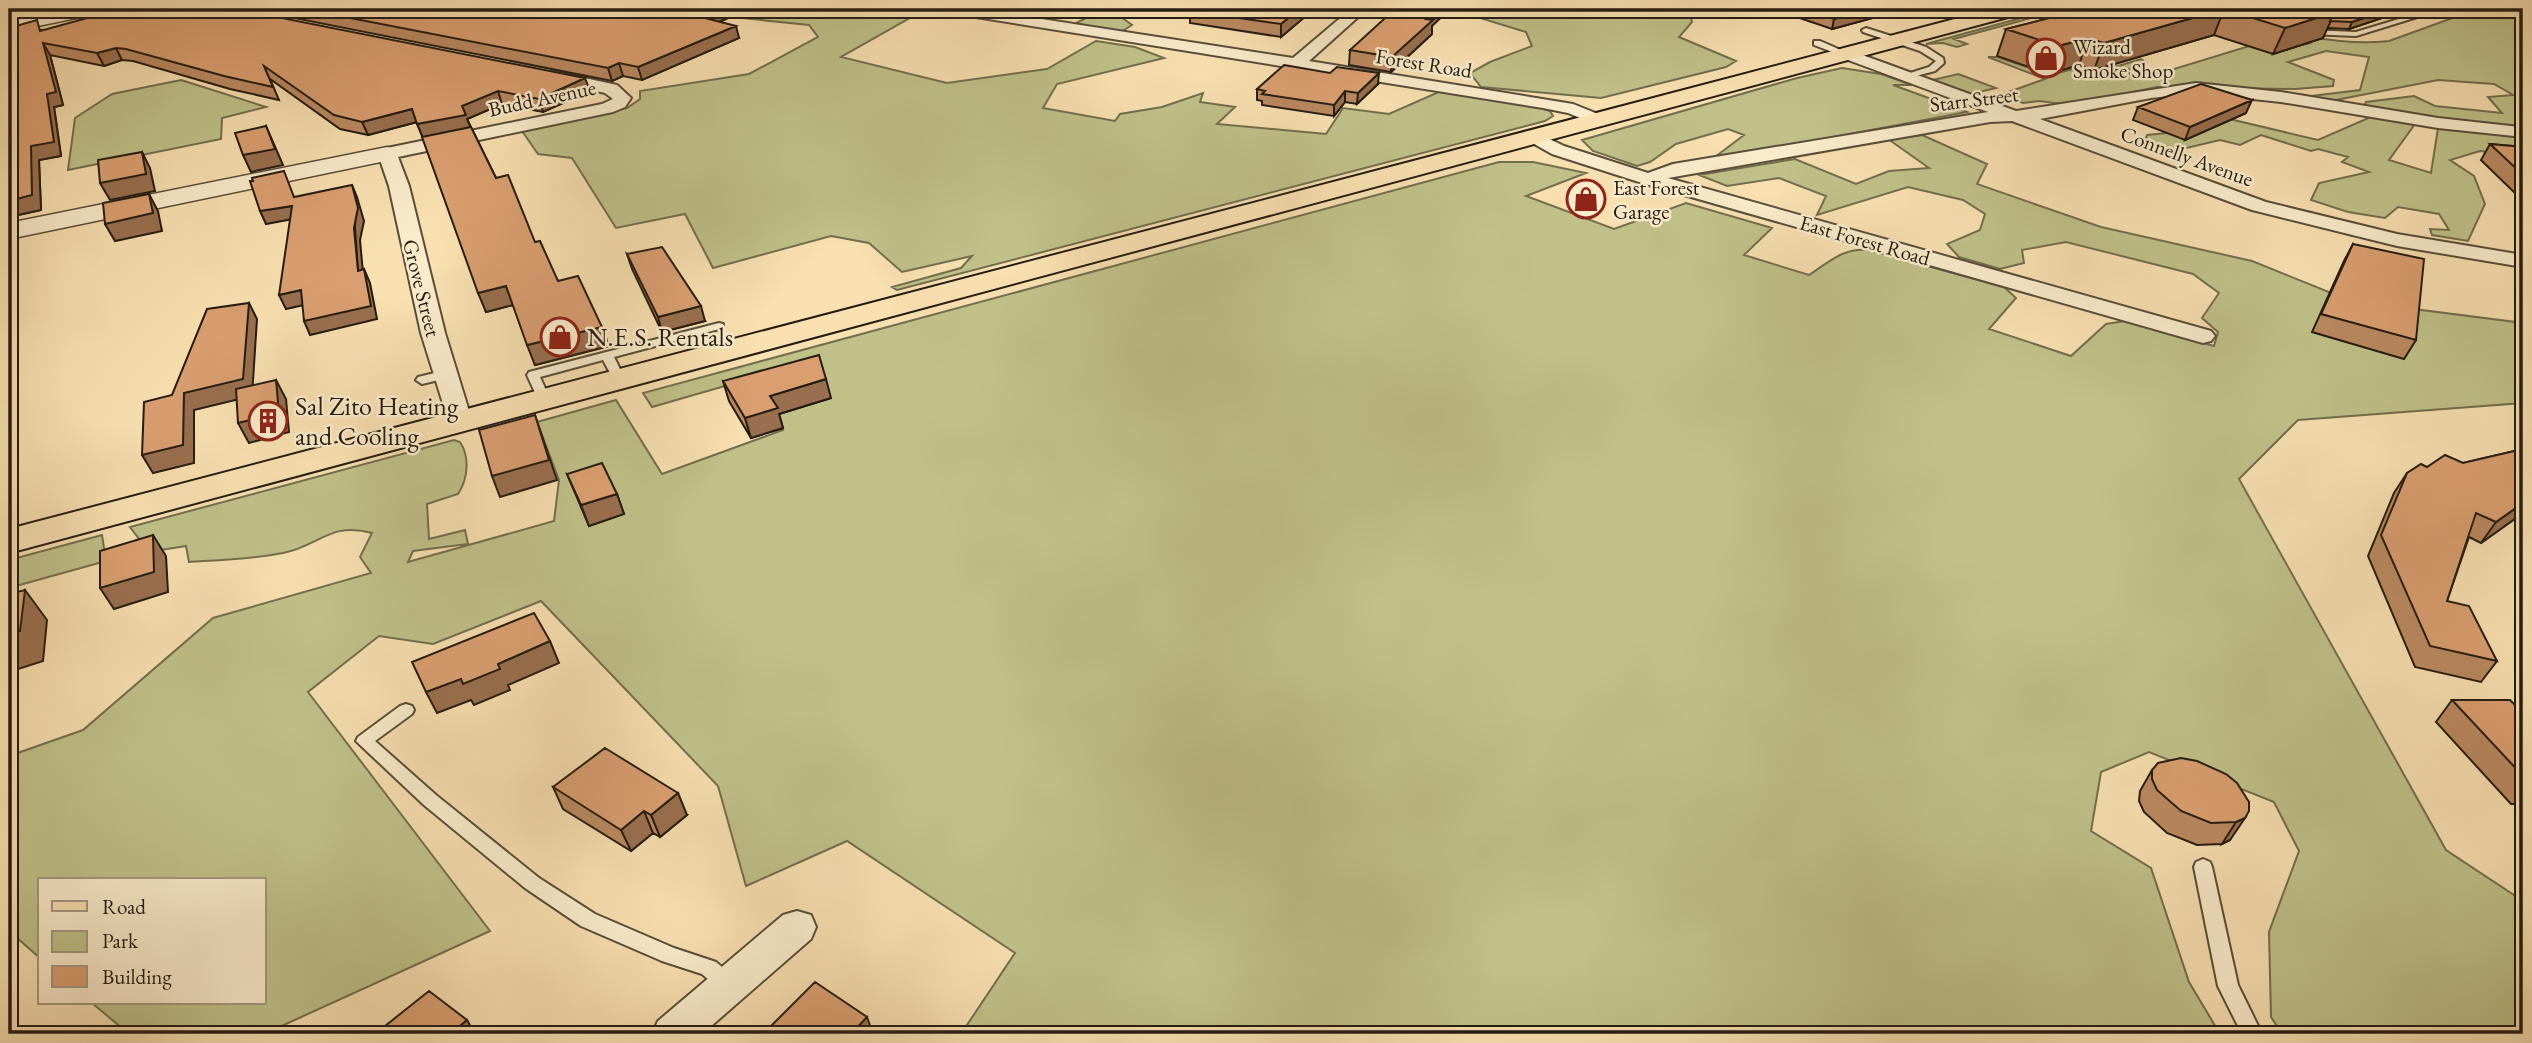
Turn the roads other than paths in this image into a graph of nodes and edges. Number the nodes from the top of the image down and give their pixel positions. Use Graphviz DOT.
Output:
graph roads {
  1 [pos="91,9"];
  2 [pos="954,9"];
  3 [pos="1360,9"];
  4 [pos="2016,9"];
  5 [pos="2040,9"];
  6 [pos="2439,9"];
  7 [pos="2076,20"];
  8 [pos="9,26"];
  9 [pos="1866,30"];
  10 [pos="2304,31"];
  11 [pos="1897,40"];
  12 [pos="1817,43"];
  13 [pos="1846,54"];
  14 [pos="1296,64"];
  15 [pos="537,73"];
  16 [pos="1907,77"];
  17 [pos="2011,116"];
  18 [pos="1597,120"];
  19 [pos="2514,131"];
  20 [pos="1531,137"];
  21 [pos="387,155"];
  22 [pos="1649,179"];
  23 [pos="9,231"];
  24 [pos="2523,261"];
  25 [pos="719,326"];
  26 [pos="2203,336"];
  27 [pos="613,367"];
  28 [pos="544,399"];
  29 [pos="459,421"];
  30 [pos="9,541"];
  31 [pos="406,710"];
  32 [pos="2203,867"];
  33 [pos="797,927"];
  34 [pos="729,985"];
  35 [pos="673,1034"];
  36 [pos="2252,1034"];
  1 -- 8 [label="street"];
  2 -- 14 [label="street, Forest Road"];
  3 -- 14 [label="street"];
  4 -- 11 [label="main road"];
  5 -- 7 [label="lane"];
  6 -- 10 [label="lane"];
  9 -- 11 [label="lane"];
  11 -- 13 [label="main road"];
  11 -- 16 [label="lane"];
  12 -- 13 [label="lane"];
  13 -- 16 [label="street, Connelly Avenue"];
  13 -- 18 [label="main road"];
  14 -- 18 [label="street, Forest Road"];
  15 -- 21 [label="street, Budd Avenue"];
  16 -- 17 [label="street, Connelly Avenue"];
  17 -- 19 [label="street, Starr Street"];
  17 -- 22 [label="street, Starr Street"];
  17 -- 24 [label="street, Connelly Avenue"];
  18 -- 20 [label="main road"];
  20 -- 22 [label="street, East Forest Road"];
  20 -- 27 [label="main road"];
  21 -- 23 [label="street"];
  21 -- 29 [label="street, Grove Street"];
  22 -- 26 [label="street, East Forest Road"];
  25 -- 27 [label="lane"];
  27 -- 28 [label="main road"];
  27 -- 28 [label="lane"];
  28 -- 29 [label="main road"];
  29 -- 30 [label="main road"];
  31 -- 34 [label="lane"];
  32 -- 36 [label="lane"];
  33 -- 34 [label="street"];
  34 -- 35 [label="street"];
}
